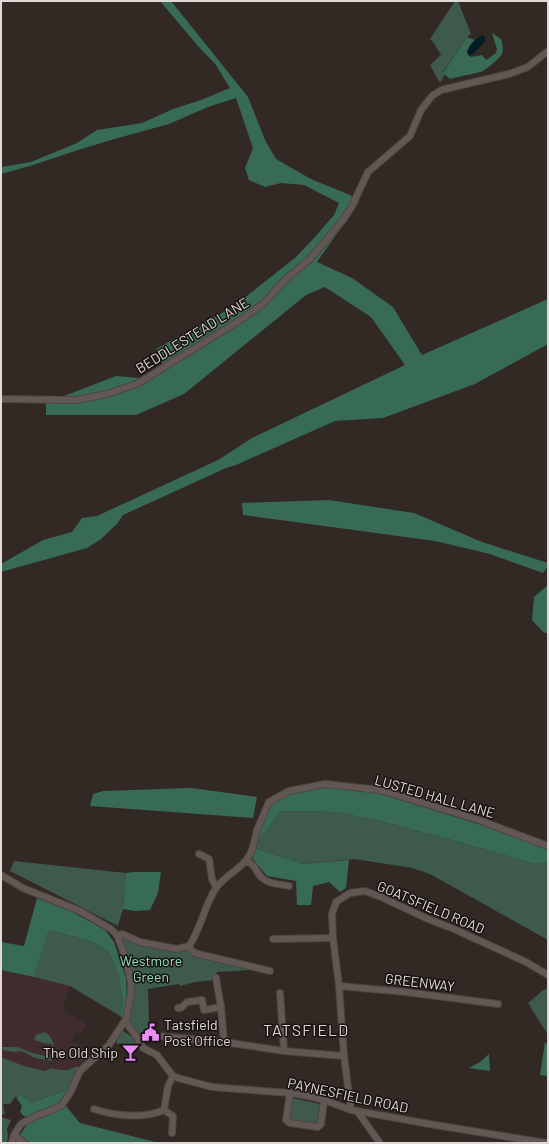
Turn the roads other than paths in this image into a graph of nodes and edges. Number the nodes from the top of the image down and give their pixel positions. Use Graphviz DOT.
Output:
graph roads {
  1 [pos="548,51"];
  2 [pos="1,399"];
  3 [pos="548,846"];
  4 [pos="199,854"];
  5 [pos="246,861"];
  6 [pos="1,875"];
  7 [pos="289,886"];
  8 [pos="216,887"];
  9 [pos="116,935"];
  10 [pos="333,938"];
  11 [pos="273,939"];
  12 [pos="189,946"];
  13 [pos="270,971"];
  14 [pos="548,975"];
  15 [pos="216,978"];
  16 [pos="339,986"];
  17 [pos="280,993"];
  18 [pos="498,1004"];
  19 [pos="221,1007"];
  20 [pos="178,1008"];
  21 [pos="125,1021"];
  22 [pos="138,1040"];
  23 [pos="224,1042"];
  24 [pos="284,1051"];
  25 [pos="344,1056"];
  26 [pos="174,1076"];
  27 [pos="290,1093"];
  28 [pos="324,1100"];
  29 [pos="94,1109"];
  30 [pos="164,1110"];
  31 [pos="354,1110"];
  32 [pos="172,1132"];
  33 [pos="14,1135"];
  34 [pos="12,1143"];
  35 [pos="24,1143"];
  36 [pos="380,1143"];
  37 [pos="546,1143"];
  1 -- 2 [label="street, BEDDLESTEAD LANE"];
  3 -- 5 [label="street, LUSTED HALL LANE"];
  4 -- 8 [label="street"];
  5 -- 7 [label="street"];
  5 -- 8 [label="street, LUSTED HALL LANE"];
  6 -- 9 [label="street"];
  8 -- 12 [label="street, LUSTED HALL LANE"];
  9 -- 12 [label="street"];
  9 -- 21 [label="street"];
  10 -- 11 [label="street"];
  10 -- 14 [label="street, GOATSFIELD ROAD"];
  10 -- 16 [label="street, GOATSFIELD ROAD"];
  12 -- 13 [label="street"];
  15 -- 19 [label="street"];
  16 -- 18 [label="street, GREENWAY"];
  16 -- 25 [label="street, GOATSFIELD ROAD"];
  17 -- 24 [label="street"];
  19 -- 20 [label="street"];
  19 -- 23 [label="street"];
  21 -- 22 [label="street"];
  21 -- 33 [label="street"];
  22 -- 23 [label="street"];
  22 -- 26 [label="street"];
  23 -- 24 [label="street"];
  24 -- 25 [label="street"];
  25 -- 31 [label="street, GOATSFIELD ROAD"];
  26 -- 27 [label="street, PAYNESFIELD ROAD"];
  26 -- 30 [label="street"];
  27 -- 28 [label="street, PAYNESFIELD ROAD"];
  27 -- 28 [label="street"];
  28 -- 31 [label="street, PAYNESFIELD ROAD"];
  29 -- 30 [label="street"];
  30 -- 32 [label="street"];
  31 -- 36 [label="street"];
  31 -- 37 [label="street, PAYNESFIELD ROAD"];
  33 -- 34 [label="street"];
  33 -- 35 [label="street"];
}
